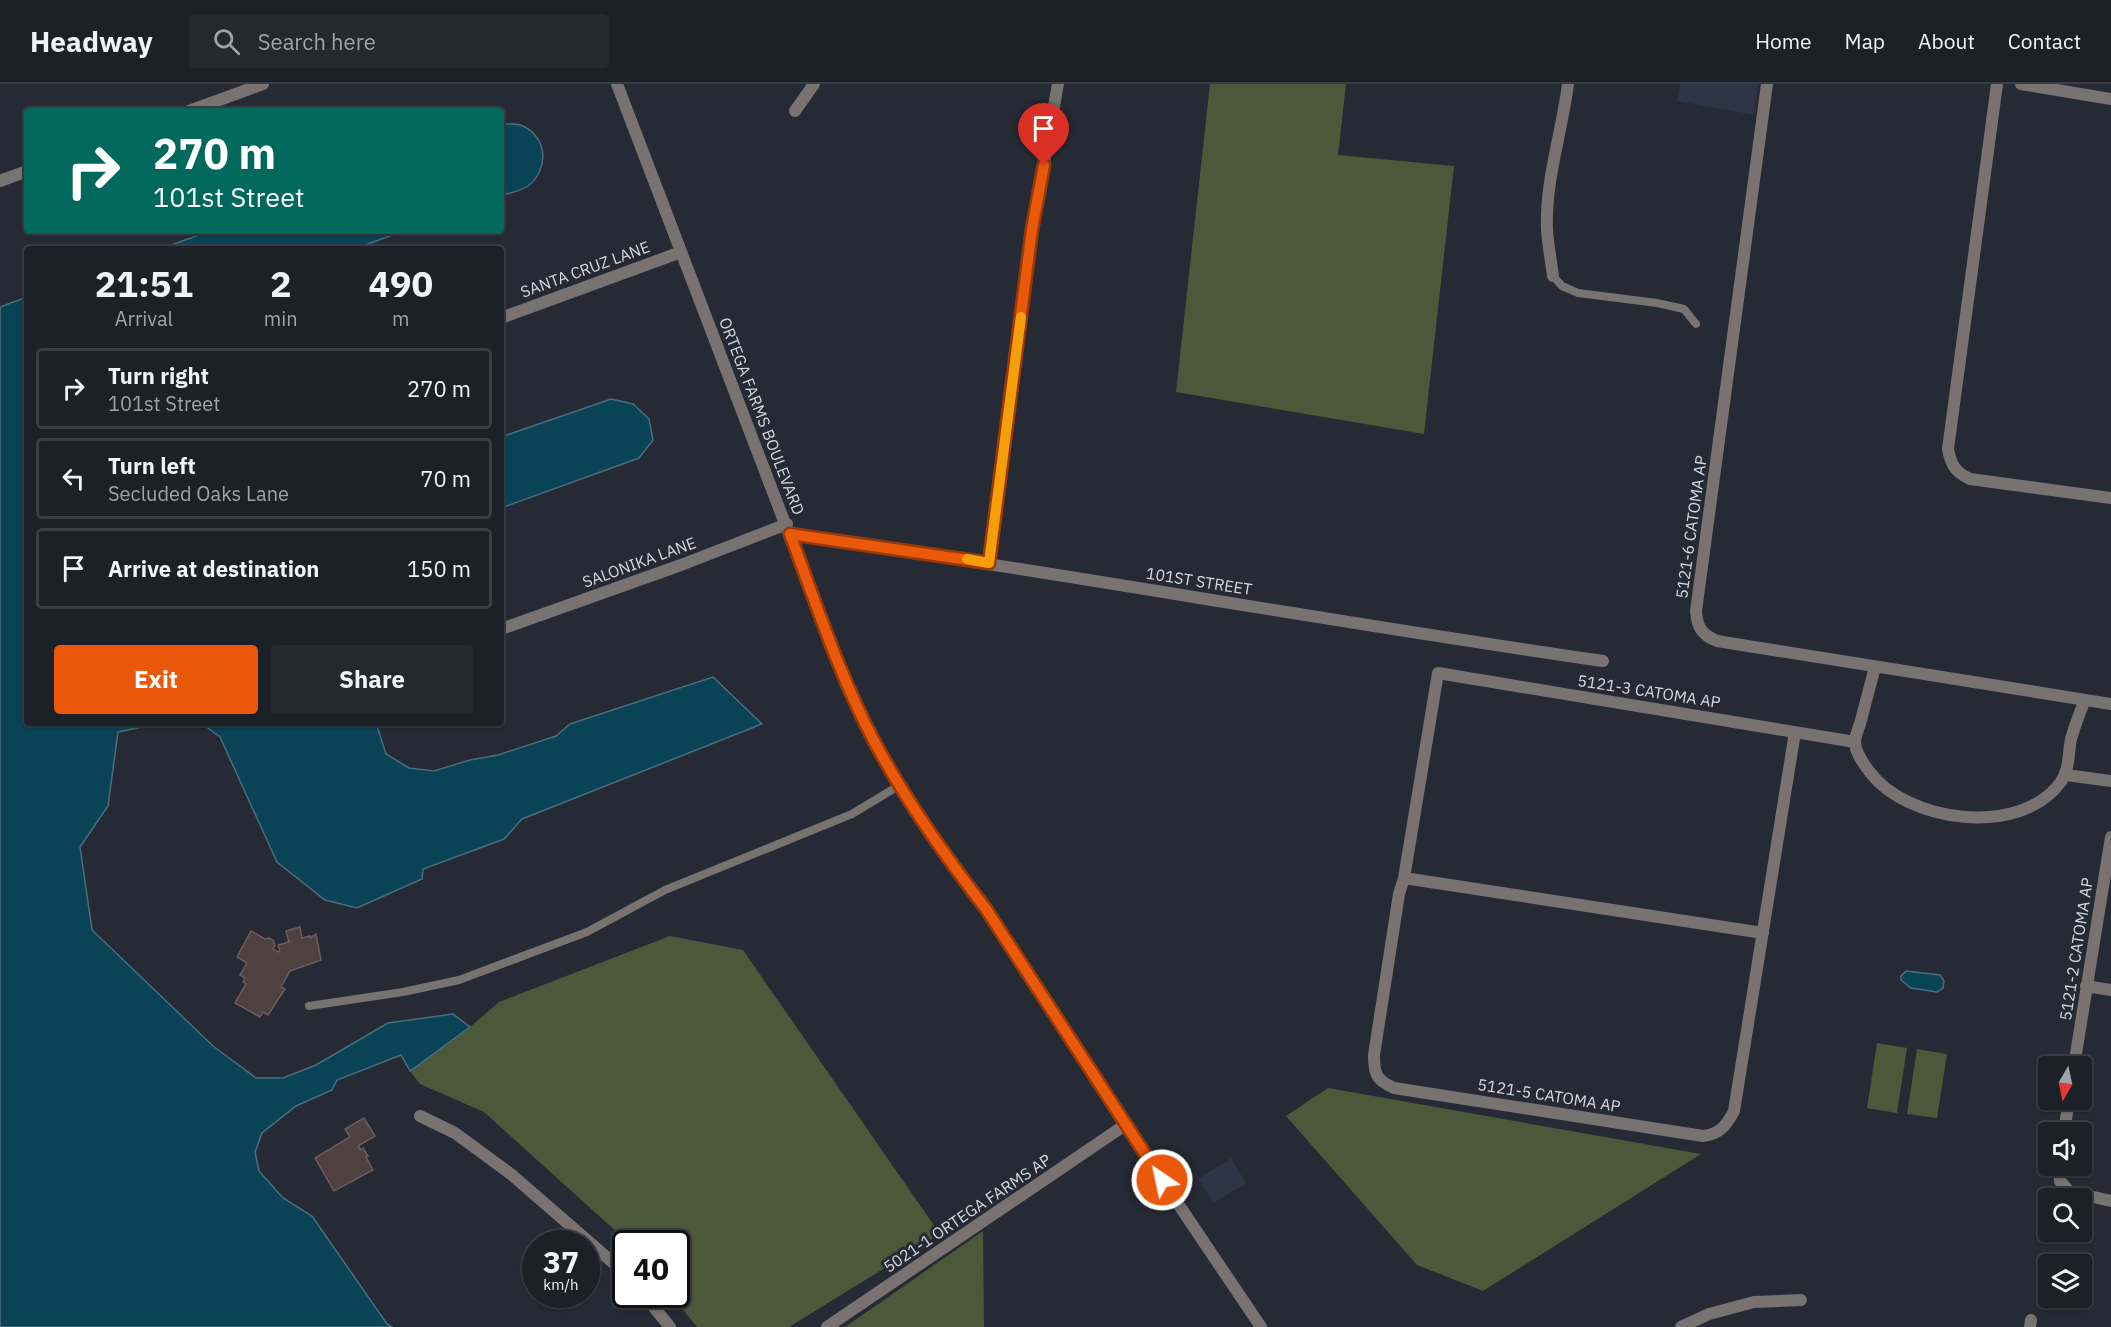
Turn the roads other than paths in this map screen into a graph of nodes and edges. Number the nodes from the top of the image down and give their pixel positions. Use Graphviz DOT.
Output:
graph roads {
  1 [pos="263,84"];
  2 [pos="617,84"];
  3 [pos="814,84"];
  4 [pos="1058,84"];
  5 [pos="1568,84"];
  6 [pos="1767,84"];
  7 [pos="1997,84"];
  8 [pos="2021,84"];
  9 [pos="2111,99"];
  10 [pos="197,108"];
  11 [pos="795,111"];
  12 [pos="24,172"];
  13 [pos="0,181"];
  14 [pos="681,252"];
  15 [pos="1553,276"];
  16 [pos="504,317"];
  17 [pos="1696,324"];
  18 [pos="2111,498"];
  19 [pos="789,529"];
  20 [pos="989,563"];
  21 [pos="504,628"];
  22 [pos="1603,661"];
  23 [pos="1875,667"];
  24 [pos="1438,673"];
  25 [pos="2085,699"];
  26 [pos="2111,704"];
  27 [pos="1795,732"];
  28 [pos="1855,742"];
  29 [pos="2066,775"];
  30 [pos="2111,781"];
  31 [pos="900,785"];
  32 [pos="2111,837"];
  33 [pos="1404,878"];
  34 [pos="1763,933"];
  35 [pos="2086,986"];
  36 [pos="2111,990"];
  37 [pos="309,1006"];
  38 [pos="2076,1056"];
  39 [pos="420,1116"];
  40 [pos="1125,1125"];
  41 [pos="2060,1176"];
  42 [pos="2111,1201"];
  43 [pos="612,1262"];
  44 [pos="1801,1300"];
  45 [pos="654,1308"];
  46 [pos="670,1327"];
  47 [pos="826,1327"];
  48 [pos="1261,1327"];
  49 [pos="1681,1327"];
  1 -- 10 [label="street"];
  2 -- 14 [label="street, ORTEGA FARMS BOULEVARD"];
  3 -- 11 [label="street"];
  4 -- 20 [label="street"];
  5 -- 15 [label="street"];
  6 -- 23 [label="street, 5121-6 CATOMA AP"];
  7 -- 18 [label="street"];
  8 -- 9 [label="street"];
  12 -- 13 [label="street"];
  14 -- 16 [label="street, SANTA CRUZ LANE"];
  14 -- 19 [label="street, ORTEGA FARMS BOULEVARD"];
  15 -- 17 [label="lane"];
  19 -- 20 [label="street, 101ST STREET"];
  19 -- 21 [label="street, SALONIKA LANE"];
  19 -- 31 [label="street, ORTEGA FARMS BOULEVARD"];
  20 -- 22 [label="street, 101ST STREET"];
  23 -- 25 [label="street, 5121-6 CATOMA AP"];
  23 -- 28 [label="street"];
  24 -- 27 [label="street, 5121-3 CATOMA AP"];
  24 -- 33 [label="street, 5121-5 CATOMA AP"];
  25 -- 26 [label="street, 5121-6 CATOMA AP"];
  25 -- 29 [label="street"];
  27 -- 28 [label="street, 5121-3 CATOMA AP"];
  27 -- 34 [label="street, 5121-5 CATOMA AP"];
  28 -- 29 [label="street"];
  29 -- 30 [label="street"];
  31 -- 37 [label="lane"];
  31 -- 40 [label="street, ORTEGA FARMS BOULEVARD"];
  32 -- 35 [label="street, 5121-2 CATOMA AP"];
  33 -- 34 [label="street"];
  33 -- 34 [label="street, 5121-5 CATOMA AP"];
  35 -- 36 [label="street"];
  35 -- 38 [label="street, 5121-2 CATOMA AP"];
  39 -- 43 [label="street"];
  40 -- 47 [label="street, 5021-1 ORTEGA FARMS AP"];
  40 -- 48 [label="street, ORTEGA FARMS BOULEVARD"];
  41 -- 42 [label="street"];
  44 -- 49 [label="street"];
  45 -- 46 [label="street"];
}
